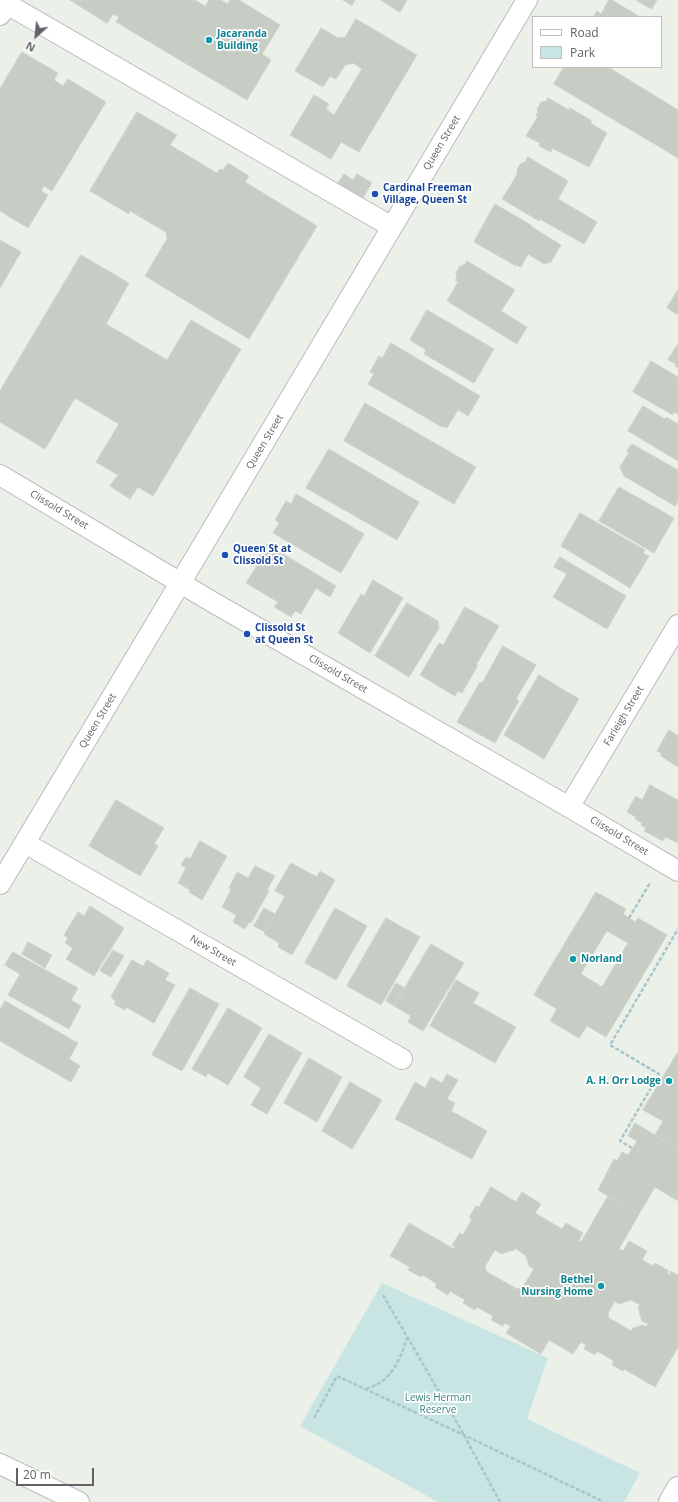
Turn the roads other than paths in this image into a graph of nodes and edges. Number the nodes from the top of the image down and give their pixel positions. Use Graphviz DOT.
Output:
graph roads {
  1 [pos="527,0"];
  2 [pos="2,6"];
  3 [pos="392,227"];
  4 [pos="0,475"];
  5 [pos="180,583"];
  6 [pos="678,625"];
  7 [pos="569,807"];
  8 [pos="24,843"];
  9 [pos="678,871"];
  10 [pos="0,884"];
  11 [pos="402,1059"];
  12 [pos="0,1464"];
  13 [pos="678,1488"];
  14 [pos="79,1502"];
  15 [pos="670,1502"];
  1 -- 3 [label="street, Queen Street"];
  2 -- 3 [label="street"];
  3 -- 5 [label="street, Queen Street"];
  4 -- 5 [label="street, Clissold Street"];
  5 -- 7 [label="street, Clissold Street"];
  5 -- 8 [label="street, Queen Street"];
  6 -- 7 [label="street, Farleigh Street"];
  7 -- 9 [label="street, Clissold Street"];
  8 -- 10 [label="street, Queen Street"];
  8 -- 11 [label="street, New Street"];
  12 -- 14 [label="street"];
  13 -- 15 [label="street"];
}
